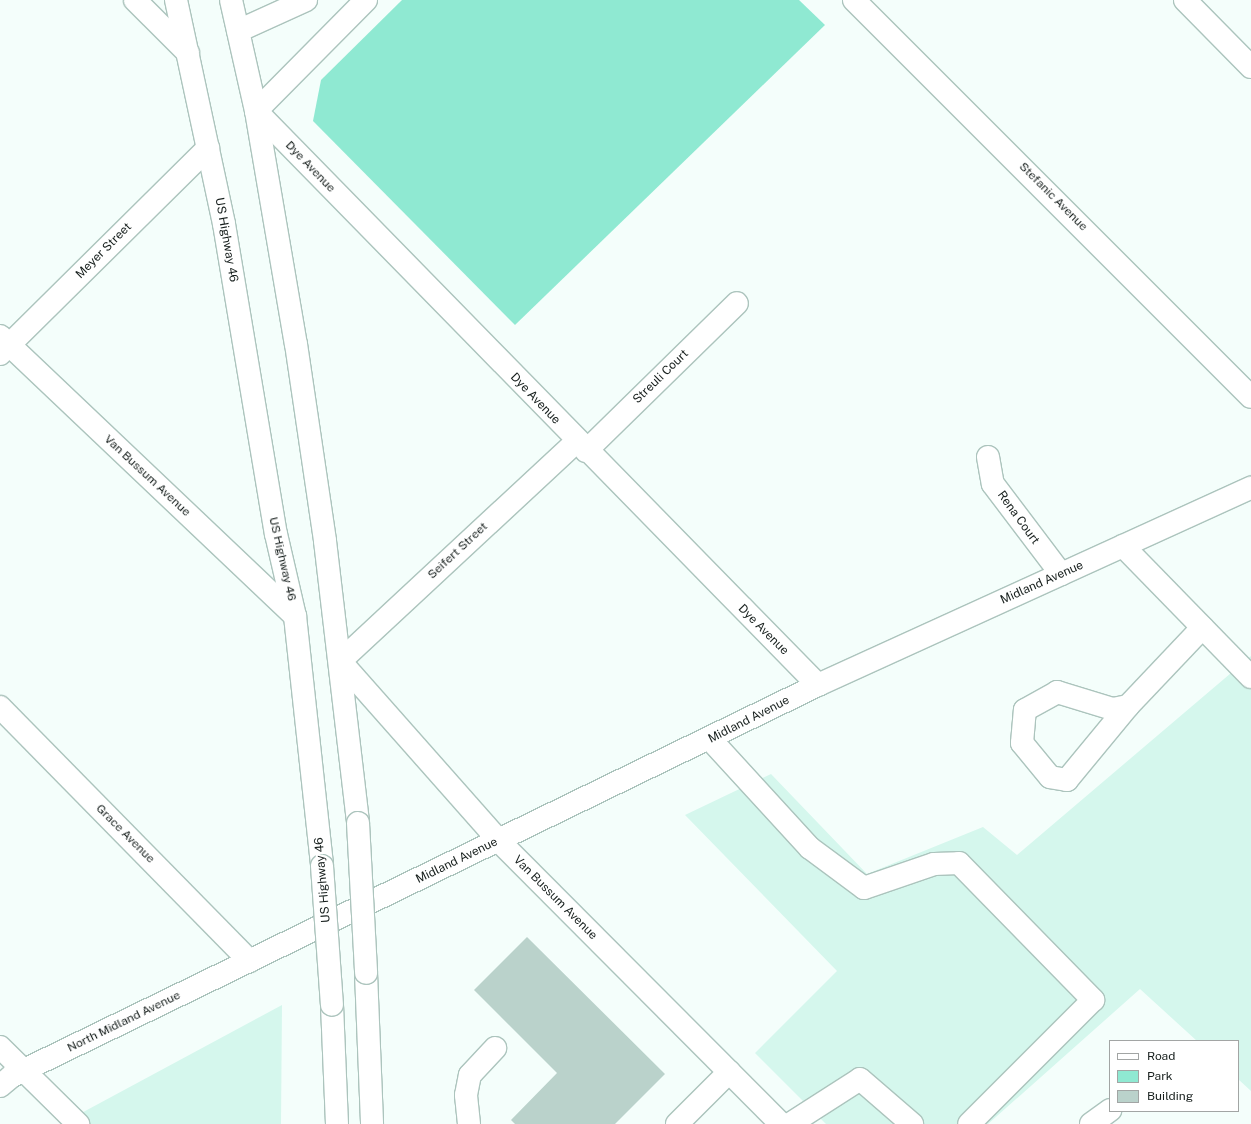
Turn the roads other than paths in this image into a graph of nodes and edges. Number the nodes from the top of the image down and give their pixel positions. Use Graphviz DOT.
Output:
graph roads {
  1 [pos="135,0"];
  2 [pos="176,0"];
  3 [pos="231,0"];
  4 [pos="306,0"];
  5 [pos="366,0"];
  6 [pos="854,0"];
  7 [pos="1185,0"];
  8 [pos="281,5"];
  9 [pos="238,31"];
  10 [pos="188,53"];
  11 [pos="1251,67"];
  12 [pos="256,111"];
  13 [pos="208,148"];
  14 [pos="737,303"];
  15 [pos="3,345"];
  16 [pos="1251,397"];
  17 [pos="581,446"];
  18 [pos="988,457"];
  19 [pos="1251,488"];
  20 [pos="1123,546"];
  21 [pos="1061,574"];
  22 [pos="295,616"];
  23 [pos="1202,628"];
  24 [pos="340,661"];
  25 [pos="1251,677"];
  26 [pos="818,685"];
  27 [pos="1128,706"];
  28 [pos="0,707"];
  29 [pos="710,739"];
  30 [pos="499,841"];
  31 [pos="250,961"];
  32 [pos="0,1047"];
  33 [pos="495,1048"];
  34 [pos="23,1071"];
  35 [pos="729,1072"];
  36 [pos="0,1086"];
  37 [pos="1109,1111"];
  38 [pos="78,1124"];
  39 [pos="337,1124"];
  40 [pos="372,1124"];
  41 [pos="469,1124"];
  42 [pos="677,1124"];
  43 [pos="781,1124"];
  44 [pos="790,1124"];
  45 [pos="912,1124"];
  46 [pos="969,1124"];
  47 [pos="1091,1124"];
  1 -- 10 [label="main road"];
  2 -- 10 [label="main road, US Highway 46"];
  3 -- 9 [label="main road"];
  4 -- 8 [label="main road"];
  5 -- 12 [label="main road"];
  6 -- 16 [label="main road, Stefanic Avenue"];
  7 -- 11 [label="main road"];
  8 -- 9 [label="main road"];
  9 -- 12 [label="main road"];
  10 -- 13 [label="main road, US Highway 46"];
  12 -- 17 [label="main road, Dye Avenue"];
  12 -- 24 [label="main road"];
  13 -- 15 [label="main road, Meyer Street"];
  13 -- 22 [label="main road, US Highway 46"];
  14 -- 17 [label="main road, Streuli Court"];
  15 -- 22 [label="main road, Van Bussum Avenue"];
  17 -- 24 [label="main road, Seifert Street"];
  17 -- 26 [label="main road, Dye Avenue"];
  18 -- 21 [label="main road, Rena Court"];
  19 -- 20 [label="main road, Midland Avenue"];
  20 -- 21 [label="main road, Midland Avenue"];
  20 -- 23 [label="main road"];
  21 -- 26 [label="main road, Midland Avenue"];
  22 -- 39 [label="main road, US Highway 46, bridge"];
  23 -- 25 [label="main road"];
  23 -- 27 [label="main road"];
  24 -- 30 [label="main road, Van Bussum Avenue"];
  24 -- 40 [label="main road, bridge"];
  26 -- 29 [label="main road, Midland Avenue"];
  27 -- 27 [label="main road"];
  28 -- 31 [label="main road, Grace Avenue"];
  29 -- 30 [label="main road, Midland Avenue"];
  29 -- 46 [label="main road"];
  30 -- 31 [label="main road, Midland Avenue"];
  30 -- 35 [label="main road, Van Bussum Avenue"];
  31 -- 34 [label="main road, North Midland Avenue"];
  32 -- 34 [label="main road"];
  33 -- 41 [label="main road"];
  34 -- 36 [label="main road, North Midland Avenue"];
  34 -- 38 [label="main road"];
  35 -- 42 [label="main road"];
  35 -- 43 [label="main road, Van Bussum Avenue"];
  37 -- 47 [label="main road"];
  44 -- 45 [label="main road"];
}
